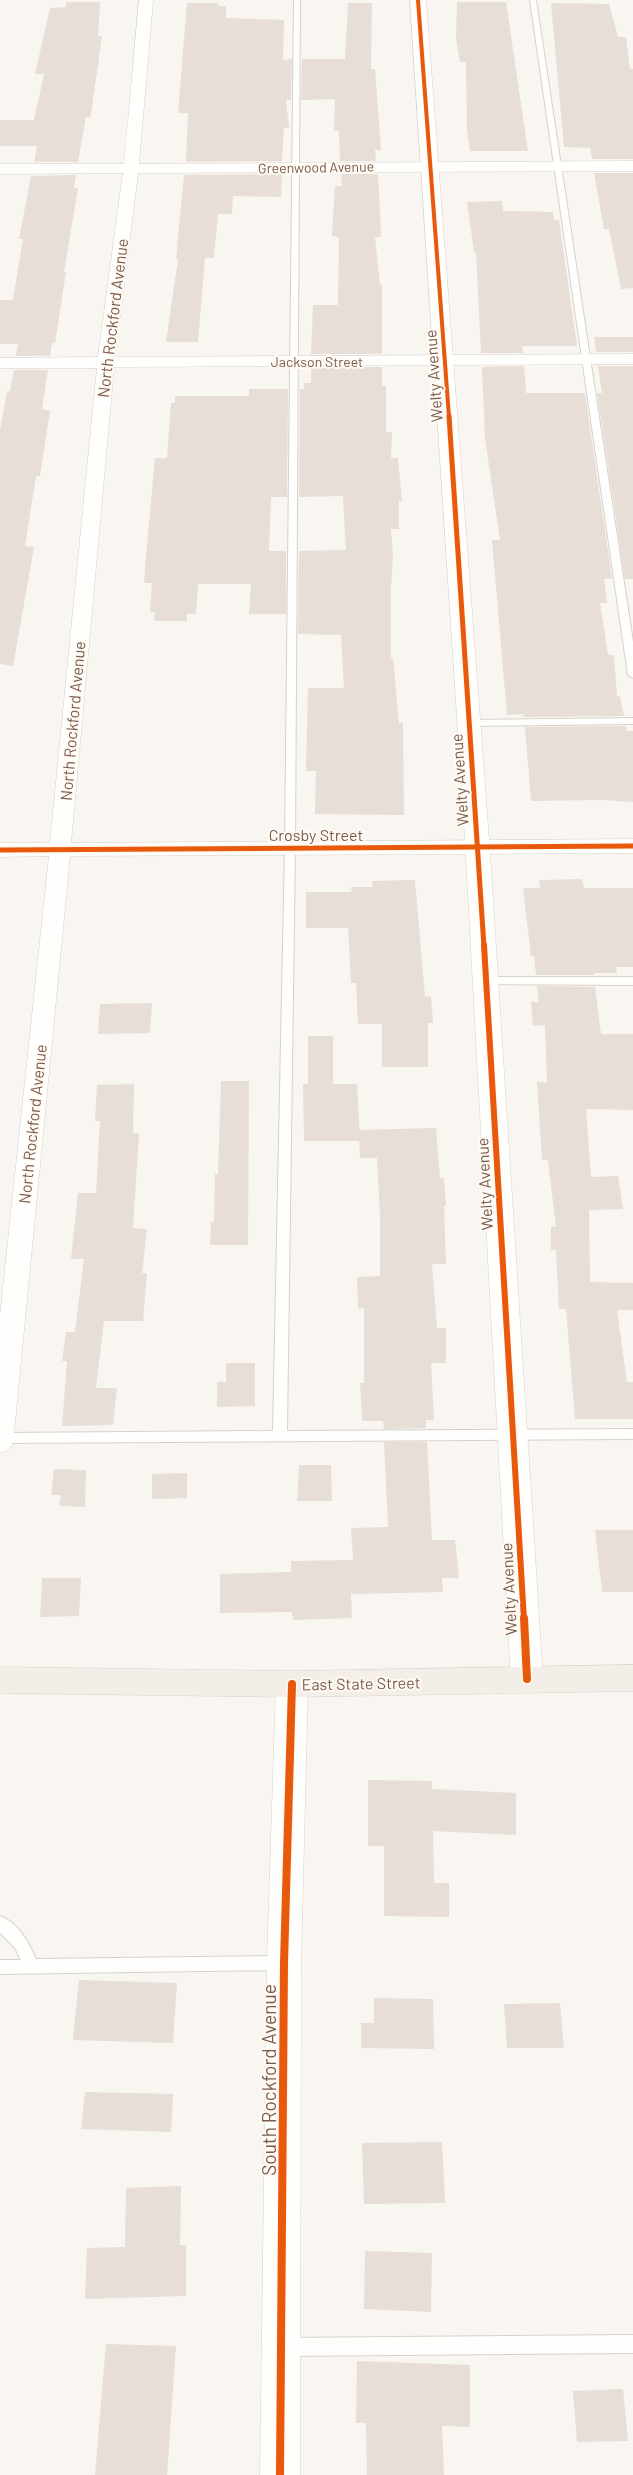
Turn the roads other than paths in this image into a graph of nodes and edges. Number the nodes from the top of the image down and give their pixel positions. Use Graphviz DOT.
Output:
graph roads {
  1 [pos="146,0"];
  2 [pos="298,0"];
  3 [pos="418,0"];
  4 [pos="533,0"];
  5 [pos="431,166"];
  6 [pos="558,166"];
  7 [pos="633,166"];
  8 [pos="297,167"];
  9 [pos="0,169"];
  10 [pos="131,169"];
  11 [pos="633,359"];
  12 [pos="587,360"];
  13 [pos="106,361"];
  14 [pos="295,361"];
  15 [pos="446,361"];
  16 [pos="0,362"];
  17 [pos="633,675"];
  18 [pos="633,721"];
  19 [pos="469,723"];
  20 [pos="477,846"];
  21 [pos="633,846"];
  22 [pos="290,848"];
  23 [pos="0,850"];
  24 [pos="60,850"];
  25 [pos="486,981"];
  26 [pos="633,981"];
  27 [pos="512,1434"];
  28 [pos="633,1434"];
  29 [pos="280,1436"];
  30 [pos="0,1438"];
  31 [pos="0,1443"];
  32 [pos="633,1678"];
  33 [pos="527,1679"];
  34 [pos="0,1680"];
  35 [pos="292,1684"];
  36 [pos="0,1923"];
  37 [pos="284,1963"];
  38 [pos="0,1967"];
  39 [pos="32,1967"];
  40 [pos="633,2344"];
  41 [pos="281,2347"];
  42 [pos="280,2475"];
  1 -- 10 [label="street, North Rockford Avenue"];
  2 -- 8 [label="lane"];
  3 -- 5 [label="street, Welty Avenue"];
  4 -- 6 [label="lane"];
  5 -- 6 [label="street, Greenwood Avenue"];
  5 -- 8 [label="street, Greenwood Avenue"];
  5 -- 15 [label="street, Welty Avenue"];
  6 -- 7 [label="street, Greenwood Avenue"];
  6 -- 12 [label="lane"];
  8 -- 10 [label="street, Greenwood Avenue"];
  8 -- 14 [label="lane"];
  9 -- 10 [label="street, Greenwood Avenue"];
  10 -- 13 [label="street, North Rockford Avenue"];
  11 -- 12 [label="street, Jackson Street"];
  12 -- 15 [label="street, Jackson Street"];
  12 -- 17 [label="lane"];
  13 -- 14 [label="street, Jackson Street"];
  13 -- 16 [label="street, Jackson Street"];
  13 -- 24 [label="street, North Rockford Avenue"];
  14 -- 15 [label="street, Jackson Street"];
  14 -- 22 [label="lane"];
  15 -- 19 [label="street, Welty Avenue"];
  18 -- 19 [label="lane"];
  19 -- 20 [label="street, Welty Avenue"];
  20 -- 21 [label="street, Crosby Street"];
  20 -- 22 [label="street, Crosby Street"];
  20 -- 25 [label="street, Welty Avenue"];
  22 -- 24 [label="street, Crosby Street"];
  22 -- 29 [label="lane"];
  23 -- 24 [label="street, Crosby Street"];
  24 -- 30 [label="street, North Rockford Avenue"];
  25 -- 26 [label="lane"];
  25 -- 27 [label="street, Welty Avenue"];
  27 -- 28 [label="lane"];
  27 -- 29 [label="lane"];
  27 -- 33 [label="street, Welty Avenue"];
  29 -- 30 [label="lane"];
  30 -- 31 [label="street, North Rockford Avenue"];
  32 -- 33 [label="main road, East State Street"];
  33 -- 35 [label="main road, East State Street"];
  34 -- 35 [label="main road, East State Street"];
  35 -- 37 [label="street, South Rockford Avenue"];
  36 -- 39 [label="lane"];
  37 -- 39 [label="lane"];
  37 -- 41 [label="street, South Rockford Avenue"];
  38 -- 39 [label="lane"];
  40 -- 41 [label="lane"];
  41 -- 42 [label="street, South Rockford Avenue"];
}
